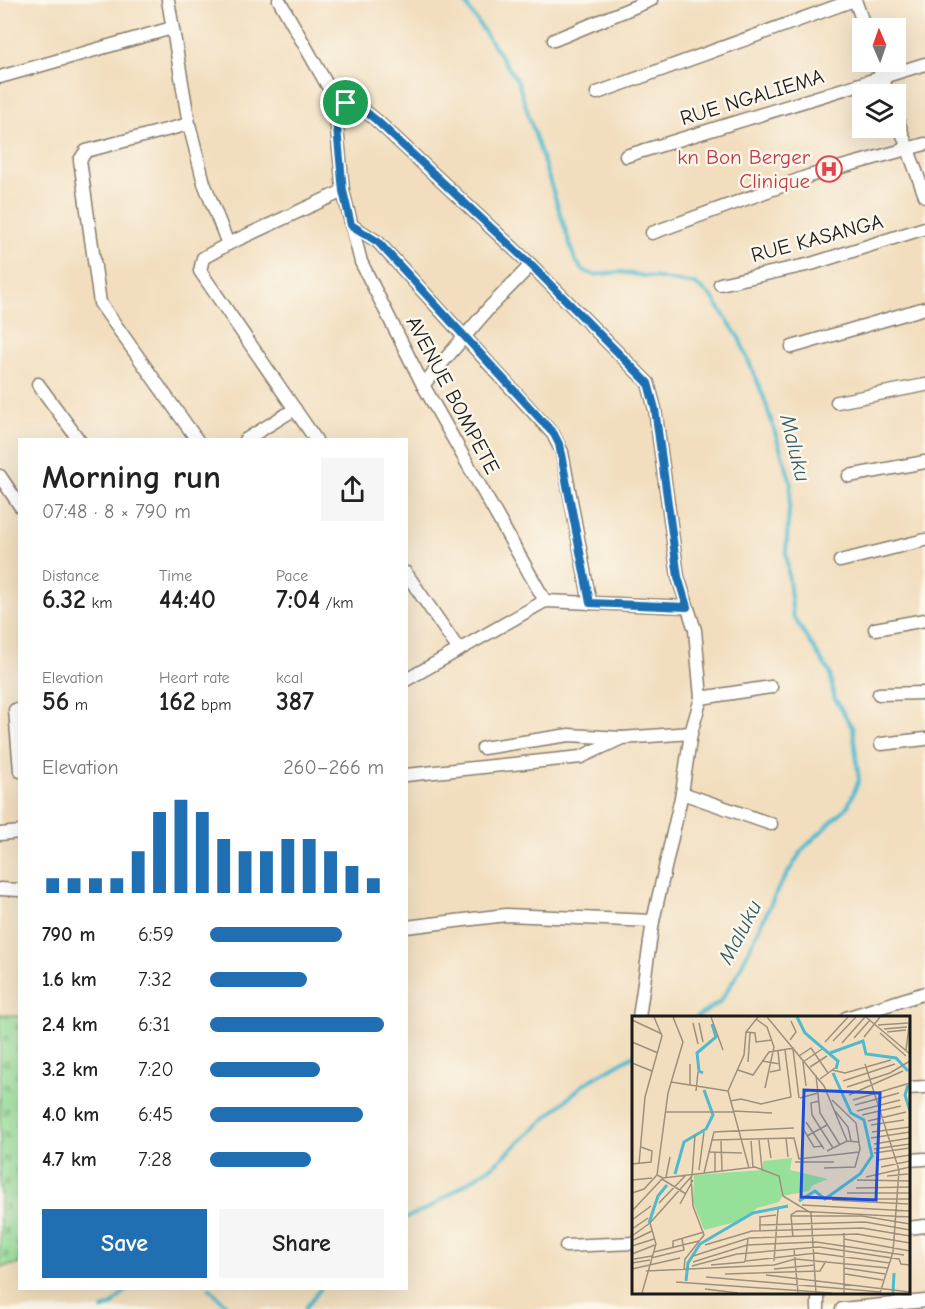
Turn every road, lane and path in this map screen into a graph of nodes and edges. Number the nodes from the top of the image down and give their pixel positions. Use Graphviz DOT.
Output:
graph roads {
  1 [pos="168,0"];
  2 [pos="279,0"];
  3 [pos="651,0"];
  4 [pos="855,0"];
  5 [pos="861,18"];
  6 [pos="172,28"];
  7 [pos="554,40"];
  8 [pos="925,64"];
  9 [pos="880,72"];
  10 [pos="0,76"];
  11 [pos="882,78"];
  12 [pos="884,84"];
  13 [pos="597,93"];
  14 [pos="334,97"];
  15 [pos="189,124"];
  16 [pos="903,138"];
  17 [pos="925,144"];
  18 [pos="907,149"];
  19 [pos="626,156"];
  20 [pos="343,191"];
  21 [pos="925,196"];
  22 [pos="351,225"];
  23 [pos="925,228"];
  24 [pos="652,233"];
  25 [pos="228,244"];
  26 [pos="531,265"];
  27 [pos="720,284"];
  28 [pos="925,308"];
  29 [pos="464,339"];
  30 [pos="792,347"];
  31 [pos="38,384"];
  32 [pos="423,385"];
  33 [pos="925,385"];
  34 [pos="837,402"];
  35 [pos="295,409"];
  36 [pos="78,438"];
  37 [pos="196,438"];
  38 [pos="248,438"];
  39 [pos="315,438"];
  40 [pos="925,462"];
  41 [pos="0,476"];
  42 [pos="849,476"];
  43 [pos="18,503"];
  44 [pos="925,540"];
  45 [pos="840,561"];
  46 [pos="408,576"];
  47 [pos="545,601"];
  48 [pos="590,603"];
  49 [pos="687,607"];
  50 [pos="925,620"];
  51 [pos="875,629"];
  52 [pos="459,650"];
  53 [pos="408,679"];
  54 [pos="771,687"];
  55 [pos="925,693"];
  56 [pos="879,694"];
  57 [pos="701,698"];
  58 [pos="15,710"];
  59 [pos="691,733"];
  60 [pos="622,738"];
  61 [pos="925,739"];
  62 [pos="881,744"];
  63 [pos="483,748"];
  64 [pos="18,757"];
  65 [pos="408,775"];
  66 [pos="682,793"];
  67 [pos="771,824"];
  68 [pos="18,832"];
  69 [pos="0,834"];
  70 [pos="0,889"];
  71 [pos="18,890"];
  72 [pos="653,921"];
  73 [pos="408,927"];
  74 [pos="925,993"];
  75 [pos="639,1016"];
  76 [pos="852,1016"];
  77 [pos="925,1159"];
  78 [pos="910,1160"];
  79 [pos="925,1226"];
  80 [pos="910,1228"];
  81 [pos="632,1243"];
  82 [pos="567,1246"];
  83 [pos="925,1301"];
  84 [pos="842,1309"];
  1 -- 6 [label="street"];
  2 -- 14 [label="street, AVENUE BOMPETE"];
  3 -- 7 [label="street"];
  4 -- 5 [label="street"];
  4 -- 13 [label="street"];
  6 -- 10 [label="street"];
  6 -- 15 [label="street"];
  8 -- 11 [label="street, RUE NGALIEMA"];
  9 -- 11 [label="street"];
  11 -- 12 [label="street"];
  11 -- 19 [label="street, RUE NGALIEMA"];
  14 -- 20 [label="street, AVENUE BOMPETE"];
  14 -- 26 [label="street"];
  15 -- 25 [label="street"];
  15 -- 37 [label="street"];
  16 -- 18 [label="street"];
  17 -- 18 [label="street"];
  18 -- 21 [label="street"];
  18 -- 24 [label="street"];
  20 -- 22 [label="street, AVENUE BOMPETE"];
  20 -- 25 [label="street"];
  22 -- 29 [label="street"];
  22 -- 32 [label="street, AVENUE BOMPETE"];
  23 -- 27 [label="street, RUE KASANGA"];
  25 -- 35 [label="street"];
  26 -- 29 [label="street"];
  26 -- 49 [label="street"];
  28 -- 30 [label="street"];
  29 -- 32 [label="street"];
  29 -- 48 [label="street"];
  31 -- 36 [label="street"];
  32 -- 47 [label="street, AVENUE BOMPETE"];
  33 -- 34 [label="street"];
  35 -- 38 [label="street"];
  35 -- 39 [label="street"];
  40 -- 42 [label="street"];
  41 -- 43 [label="street"];
  44 -- 45 [label="street"];
  46 -- 52 [label="street"];
  47 -- 48 [label="street"];
  47 -- 52 [label="street"];
  48 -- 49 [label="street"];
  49 -- 57 [label="street"];
  50 -- 51 [label="street"];
  52 -- 53 [label="street"];
  54 -- 57 [label="street"];
  55 -- 56 [label="street"];
  57 -- 59 [label="street"];
  58 -- 64 [label="street"];
  59 -- 60 [label="street"];
  59 -- 66 [label="street"];
  60 -- 63 [label="street"];
  60 -- 65 [label="street"];
  61 -- 62 [label="street"];
  66 -- 67 [label="street"];
  66 -- 72 [label="street"];
  68 -- 69 [label="street"];
  70 -- 71 [label="street"];
  72 -- 73 [label="street"];
  72 -- 75 [label="street"];
  74 -- 76 [label="street"];
  77 -- 78 [label="street"];
  79 -- 80 [label="street"];
  81 -- 82 [label="street"];
  83 -- 84 [label="street"];
}
